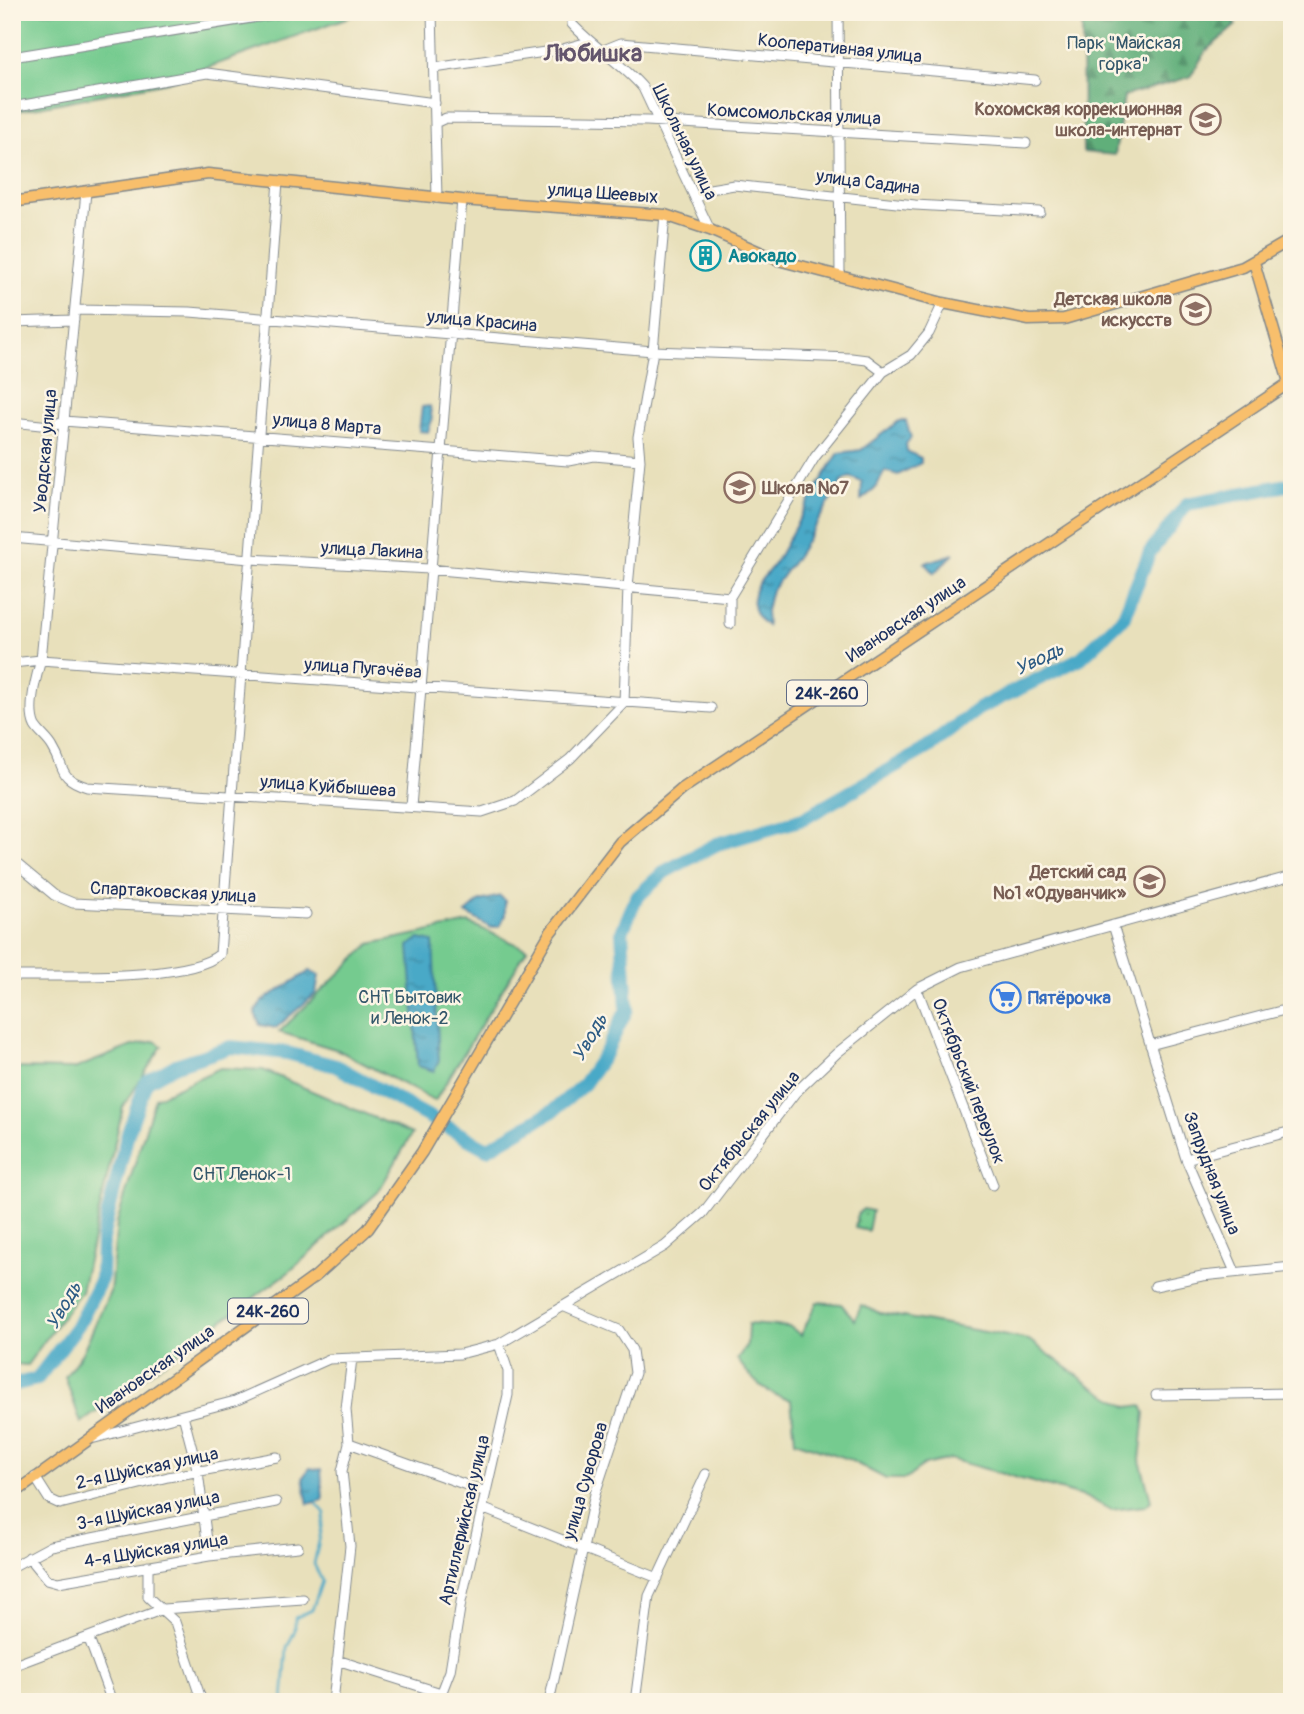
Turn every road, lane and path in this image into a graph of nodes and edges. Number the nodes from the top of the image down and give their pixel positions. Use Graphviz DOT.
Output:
graph roads {
  1 [pos="289,12"];
  2 [pos="432,12"];
  3 [pos="572,12"];
  4 [pos="838,12"];
  5 [pos="588,42"];
  6 [pos="601,51"];
  7 [pos="12,57"];
  8 [pos="840,62"];
  9 [pos="434,68"];
  10 [pos="1035,80"];
  11 [pos="435,103"];
  12 [pos="12,107"];
  13 [pos="435,123"];
  14 [pos="660,123"];
  15 [pos="841,132"];
  16 [pos="1026,143"];
  17 [pos="278,181"];
  18 [pos="86,192"];
  19 [pos="840,195"];
  20 [pos="437,198"];
  21 [pos="695,199"];
  22 [pos="462,200"];
  23 [pos="12,202"];
  24 [pos="1040,212"];
  25 [pos="665,215"];
  26 [pos="710,230"];
  27 [pos="1292,239"];
  28 [pos="1254,262"];
  29 [pos="839,276"];
  30 [pos="943,303"];
  31 [pos="74,315"];
  32 [pos="268,317"];
  33 [pos="12,322"];
  34 [pos="452,335"];
  35 [pos="653,351"];
  36 [pos="883,372"];
  37 [pos="1291,386"];
  38 [pos="64,421"];
  39 [pos="12,422"];
  40 [pos="259,435"];
  41 [pos="439,449"];
  42 [pos="640,460"];
  43 [pos="12,538"];
  44 [pos="52,543"];
  45 [pos="250,559"];
  46 [pos="429,569"];
  47 [pos="628,587"];
  48 [pos="730,597"];
  49 [pos="730,624"];
  50 [pos="41,660"];
  51 [pos="12,663"];
  52 [pos="241,675"];
  53 [pos="421,688"];
  54 [pos="624,703"];
  55 [pos="711,708"];
  56 [pos="32,713"];
  57 [pos="232,796"];
  58 [pos="411,807"];
  59 [pos="12,860"];
  60 [pos="1292,876"];
  61 [pos="223,910"];
  62 [pos="306,914"];
  63 [pos="1113,925"];
  64 [pos="12,976"];
  65 [pos="916,989"];
  66 [pos="1292,1008"];
  67 [pos="1150,1045"];
  68 [pos="1292,1131"];
  69 [pos="1186,1159"];
  70 [pos="993,1185"];
  71 [pos="1292,1267"];
  72 [pos="1235,1272"];
  73 [pos="1155,1286"];
  74 [pos="565,1307"];
  75 [pos="499,1344"];
  76 [pos="352,1357"];
  77 [pos="1292,1393"];
  78 [pos="1156,1395"];
  79 [pos="183,1415"];
  80 [pos="85,1440"];
  81 [pos="349,1443"];
  82 [pos="277,1457"];
  83 [pos="198,1472"];
  84 [pos="706,1474"];
  85 [pos="36,1477"];
  86 [pos="486,1492"];
  87 [pos="12,1495"];
  88 [pos="276,1502"];
  89 [pos="482,1508"];
  90 [pos="205,1514"];
  91 [pos="582,1546"];
  92 [pos="298,1547"];
  93 [pos="209,1556"];
  94 [pos="29,1557"];
  95 [pos="148,1566"];
  96 [pos="12,1567"];
  97 [pos="658,1577"];
  98 [pos="303,1599"];
  99 [pos="163,1609"];
  100 [pos="89,1639"];
  101 [pos="337,1660"];
  102 [pos="12,1666"];
  103 [pos="439,1697"];
  104 [pos="112,1702"];
  105 [pos="202,1702"];
  106 [pos="333,1702"];
  107 [pos="549,1702"];
  108 [pos="635,1702"];
  1 -- 7 [label="street"];
  2 -- 9 [label="street"];
  3 -- 5 [label="street, Школьная улица"];
  4 -- 8 [label="street"];
  5 -- 6 [label="street, Школьная улица"];
  5 -- 9 [label="street"];
  6 -- 8 [label="street, Кооперативная улица"];
  6 -- 14 [label="street, Школьная улица"];
  8 -- 10 [label="street, Кооперативная улица"];
  8 -- 15 [label="street"];
  9 -- 11 [label="street"];
  11 -- 12 [label="street"];
  11 -- 13 [label="street"];
  13 -- 14 [label="street, Комсомольская улица"];
  13 -- 20 [label="street"];
  14 -- 15 [label="street, Комсомольская улица"];
  14 -- 21 [label="street, Школьная улица"];
  15 -- 16 [label="street, Комсомольская улица"];
  15 -- 19 [label="street"];
  17 -- 18 [label="main road, улица Шеевых"];
  17 -- 20 [label="main road, улица Шеевых"];
  17 -- 32 [label="street"];
  18 -- 23 [label="main road, улица Шеевых"];
  18 -- 31 [label="street, Уводская улица"];
  19 -- 21 [label="street, улица Садина"];
  19 -- 24 [label="street, улица Садина"];
  19 -- 29 [label="street"];
  20 -- 22 [label="main road, улица Шеевых"];
  21 -- 26 [label="street, Школьная улица"];
  22 -- 25 [label="main road, улица Шеевых"];
  22 -- 34 [label="street"];
  25 -- 26 [label="main road, улица Шеевых"];
  25 -- 35 [label="street"];
  26 -- 29 [label="main road, улица Шеевых"];
  27 -- 28 [label="main road"];
  28 -- 30 [label="main road, улица Шеевых"];
  28 -- 37 [label="main road"];
  29 -- 30 [label="main road, улица Шеевых"];
  30 -- 36 [label="street"];
  31 -- 32 [label="street, улица Красина"];
  31 -- 33 [label="street, улица Красина"];
  31 -- 38 [label="street, Уводская улица"];
  32 -- 34 [label="street, улица Красина"];
  32 -- 40 [label="street"];
  34 -- 35 [label="street, улица Красина"];
  34 -- 41 [label="street"];
  35 -- 36 [label="street, улица Красина"];
  35 -- 42 [label="street"];
  36 -- 48 [label="street"];
  37 -- 80 [label="main road, Ивановская улица / 24К-260"];
  38 -- 39 [label="street, улица 8 Марта"];
  38 -- 40 [label="street, улица 8 Марта"];
  38 -- 44 [label="street, Уводская улица"];
  40 -- 41 [label="street, улица 8 Марта"];
  40 -- 45 [label="street"];
  41 -- 42 [label="street, улица 8 Марта"];
  41 -- 46 [label="street"];
  42 -- 47 [label="street"];
  43 -- 44 [label="street, улица Лакина"];
  44 -- 45 [label="street, улица Лакина"];
  44 -- 50 [label="street, Уводская улица"];
  45 -- 46 [label="street, улица Лакина"];
  45 -- 52 [label="street"];
  46 -- 47 [label="street, улица Лакина"];
  46 -- 53 [label="street"];
  47 -- 48 [label="street, улица Лакина"];
  47 -- 54 [label="street"];
  48 -- 49 [label="street"];
  50 -- 51 [label="street, улица Пугачёва"];
  50 -- 52 [label="street, улица Пугачёва"];
  50 -- 56 [label="street, Уводская улица"];
  52 -- 53 [label="street, улица Пугачёва"];
  52 -- 57 [label="street"];
  53 -- 54 [label="street, улица Пугачёва"];
  53 -- 58 [label="street"];
  54 -- 55 [label="street, улица Пугачёва"];
  54 -- 58 [label="street, улица Куйбышева"];
  56 -- 57 [label="street, улица Куйбышева"];
  57 -- 58 [label="street, улица Куйбышева"];
  57 -- 61 [label="street"];
  59 -- 61 [label="street, Спартаковская улица"];
  60 -- 63 [label="street, Октябрьская улица"];
  61 -- 62 [label="street, Спартаковская улица"];
  61 -- 64 [label="street"];
  63 -- 65 [label="street, Октябрьская улица"];
  63 -- 67 [label="street, Запрудная улица"];
  65 -- 70 [label="street, Октябрьский переулок"];
  65 -- 74 [label="street, Октябрьская улица"];
  66 -- 67 [label="street"];
  67 -- 69 [label="street, Запрудная улица"];
  68 -- 69 [label="street"];
  69 -- 72 [label="street, Запрудная улица"];
  71 -- 72 [label="street"];
  72 -- 73 [label="street"];
  74 -- 75 [label="street, Октябрьская улица"];
  74 -- 91 [label="street, улица Суворова"];
  75 -- 76 [label="street, Октябрьская улица"];
  75 -- 86 [label="street, Артиллерийская улица"];
  76 -- 79 [label="street, Октябрьская улица"];
  76 -- 81 [label="street"];
  77 -- 78 [label="street"];
  79 -- 80 [label="street, Октябрьская улица"];
  79 -- 83 [label="street"];
  80 -- 85 [label="main road, 24К-260"];
  81 -- 86 [label="street"];
  81 -- 101 [label="street"];
  82 -- 83 [label="street, 2-я Шуйская улица"];
  83 -- 85 [label="street, 2-я Шуйская улица"];
  83 -- 90 [label="street"];
  84 -- 97 [label="street"];
  85 -- 87 [label="main road, 24К-260"];
  86 -- 89 [label="street, Артиллерийская улица"];
  88 -- 90 [label="street, 3-я Шуйская улица"];
  89 -- 91 [label="street"];
  89 -- 103 [label="street, Артиллерийская улица"];
  90 -- 93 [label="street"];
  90 -- 94 [label="street, 3-я Шуйская улица"];
  91 -- 97 [label="street"];
  91 -- 107 [label="street, улица Суворова"];
  92 -- 93 [label="street, 4-я Шуйская улица"];
  93 -- 95 [label="street, 4-я Шуйская улица"];
  94 -- 95 [label="street, 4-я Шуйская улица"];
  94 -- 96 [label="street, 3-я Шуйская улица"];
  95 -- 99 [label="street"];
  97 -- 108 [label="street"];
  98 -- 99 [label="street"];
  99 -- 100 [label="street"];
  99 -- 105 [label="street"];
  100 -- 102 [label="street"];
  100 -- 104 [label="street"];
  101 -- 103 [label="street"];
  101 -- 106 [label="street"];
}
